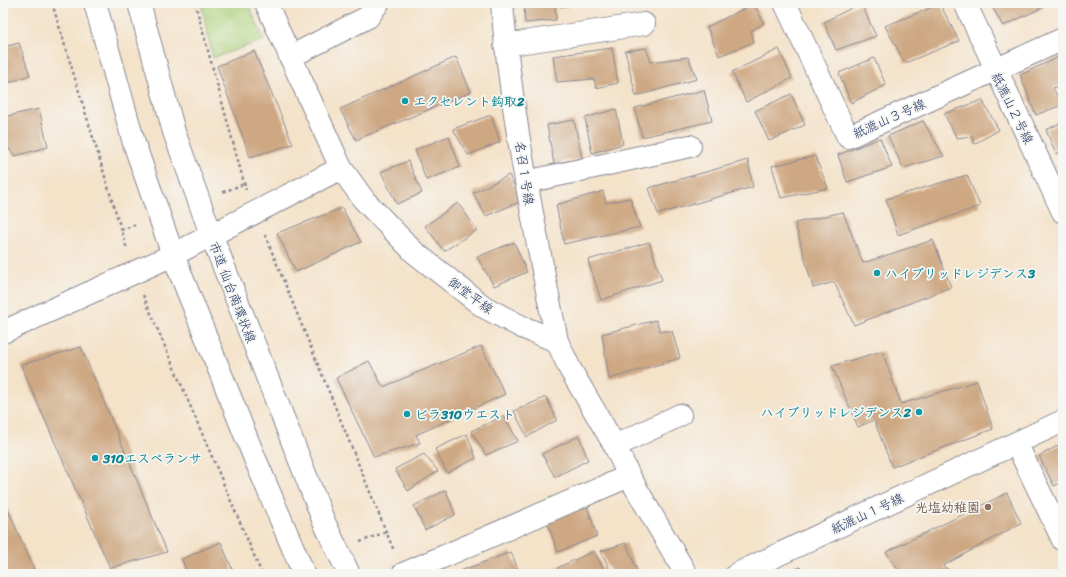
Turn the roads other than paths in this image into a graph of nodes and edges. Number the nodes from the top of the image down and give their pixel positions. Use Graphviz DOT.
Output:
graph roads {
  1 [pos="95,3"];
  2 [pos="139,3"];
  3 [pos="266,3"];
  4 [pos="378,3"];
  5 [pos="502,3"];
  6 [pos="785,3"];
  7 [pos="965,3"];
  8 [pos="644,24"];
  9 [pos="1063,39"];
  10 [pos="505,45"];
  11 [pos="290,57"];
  12 [pos="995,70"];
  13 [pos="690,146"];
  14 [pos="341,168"];
  15 [pos="526,182"];
  16 [pos="1063,212"];
  17 [pos="210,234"];
  18 [pos="172,254"];
  19 [pos="3,332"];
  20 [pos="557,341"];
  21 [pos="680,416"];
  22 [pos="1063,422"];
  23 [pos="1016,444"];
  24 [pos="615,446"];
  25 [pos="629,476"];
  26 [pos="1063,540"];
  27 [pos="304,574"];
  28 [pos="349,574"];
  29 [pos="403,574"];
  30 [pos="686,574"];
  31 [pos="737,574"];
  1 -- 18 [label="street"];
  2 -- 17 [label="street, 市道 仙台南環状線"];
  3 -- 11 [label="street, 御堂平線"];
  4 -- 11 [label="street"];
  5 -- 10 [label="street, 名召１号線"];
  6 -- 12 [label="street, 紙漉山３号線"];
  7 -- 12 [label="street, 紙漉山２号線"];
  8 -- 10 [label="street"];
  9 -- 12 [label="street, 紙漉山３号線"];
  10 -- 15 [label="street, 名召１号線"];
  11 -- 14 [label="street, 御堂平線"];
  12 -- 16 [label="street, 紙漉山２号線"];
  13 -- 15 [label="street"];
  14 -- 17 [label="street"];
  14 -- 20 [label="street, 御堂平線"];
  15 -- 20 [label="street, 名召１号線"];
  17 -- 18 [label="street"];
  17 -- 28 [label="street, 市道 仙台南環状線"];
  18 -- 19 [label="street"];
  18 -- 27 [label="street"];
  20 -- 24 [label="street"];
  21 -- 24 [label="street"];
  22 -- 23 [label="street, 紙漉山１号線"];
  23 -- 26 [label="street"];
  23 -- 31 [label="street, 紙漉山１号線"];
  24 -- 25 [label="street"];
  25 -- 29 [label="street"];
  25 -- 30 [label="street"];
}
